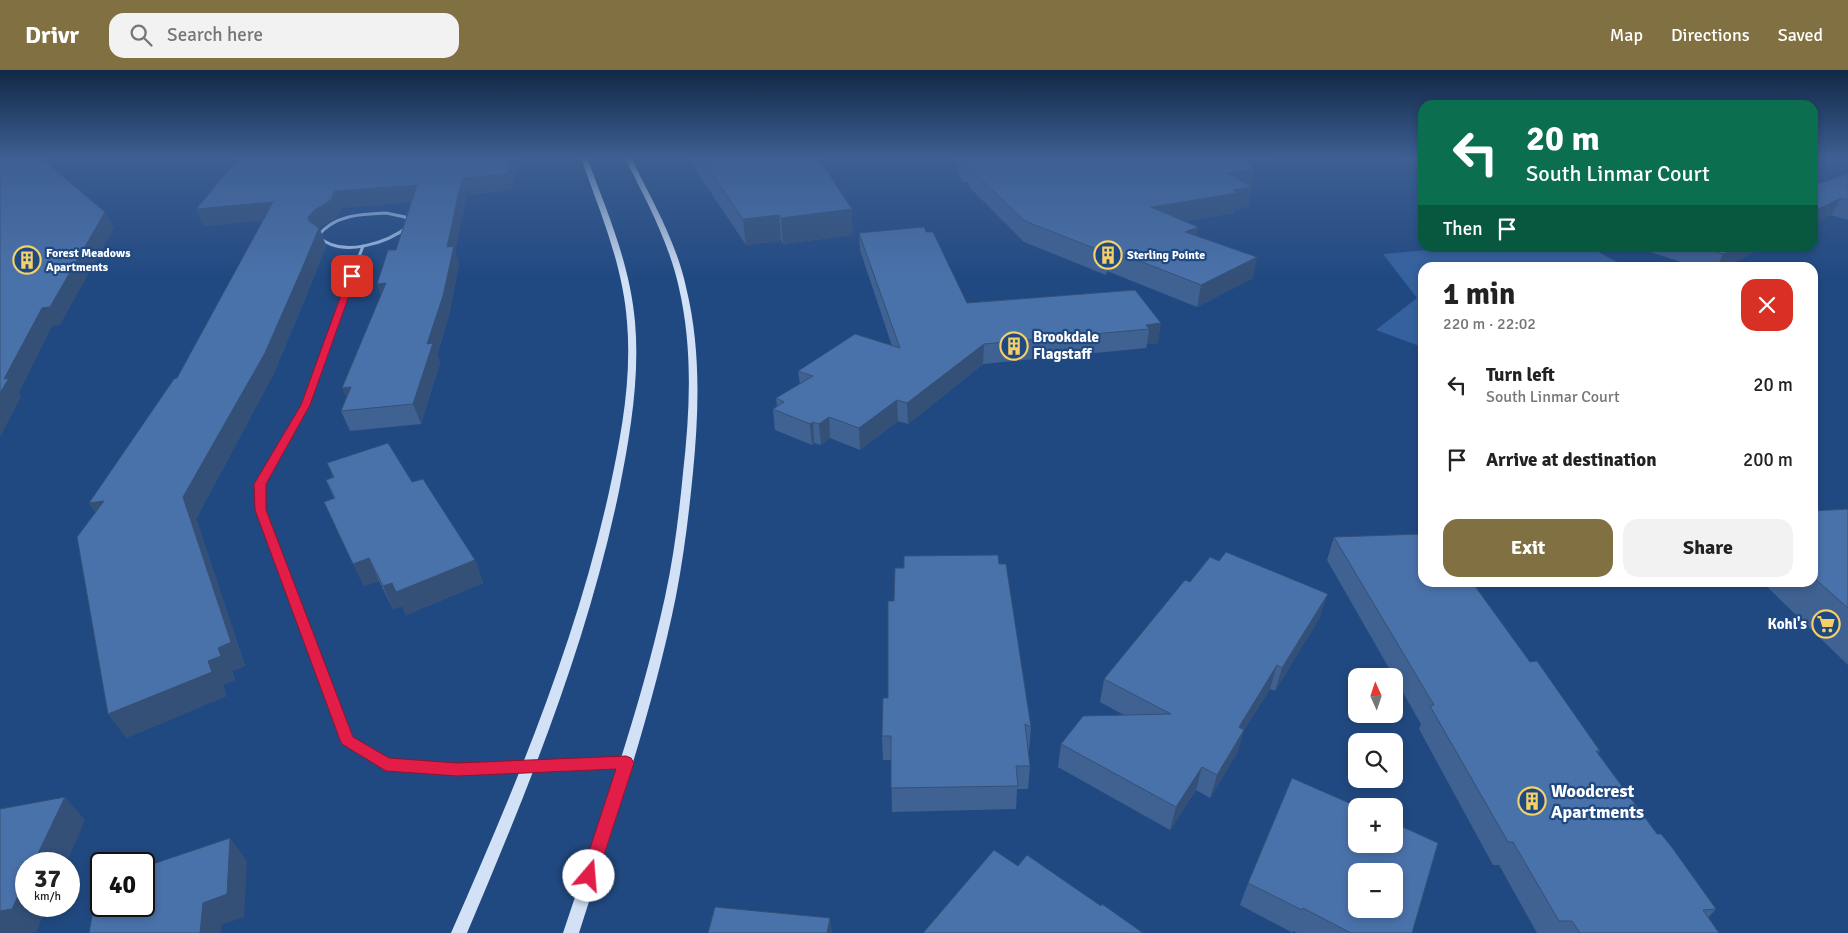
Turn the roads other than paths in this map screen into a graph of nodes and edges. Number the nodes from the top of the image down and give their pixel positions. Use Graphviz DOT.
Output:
graph roads {
  1 [pos="599,198"];
  2 [pos="648,198"];
  3 [pos="363,246"];
  4 [pos="626,763"];
  5 [pos="531,765"];
  6 [pos="459,933"];
  7 [pos="571,933"];
  1 -- 5 [label="street"];
  2 -- 4 [label="street"];
  3 -- 3 [label="street"];
  3 -- 5 [label="street"];
  4 -- 5 [label="street"];
  4 -- 7 [label="street"];
  5 -- 6 [label="street"];
}
